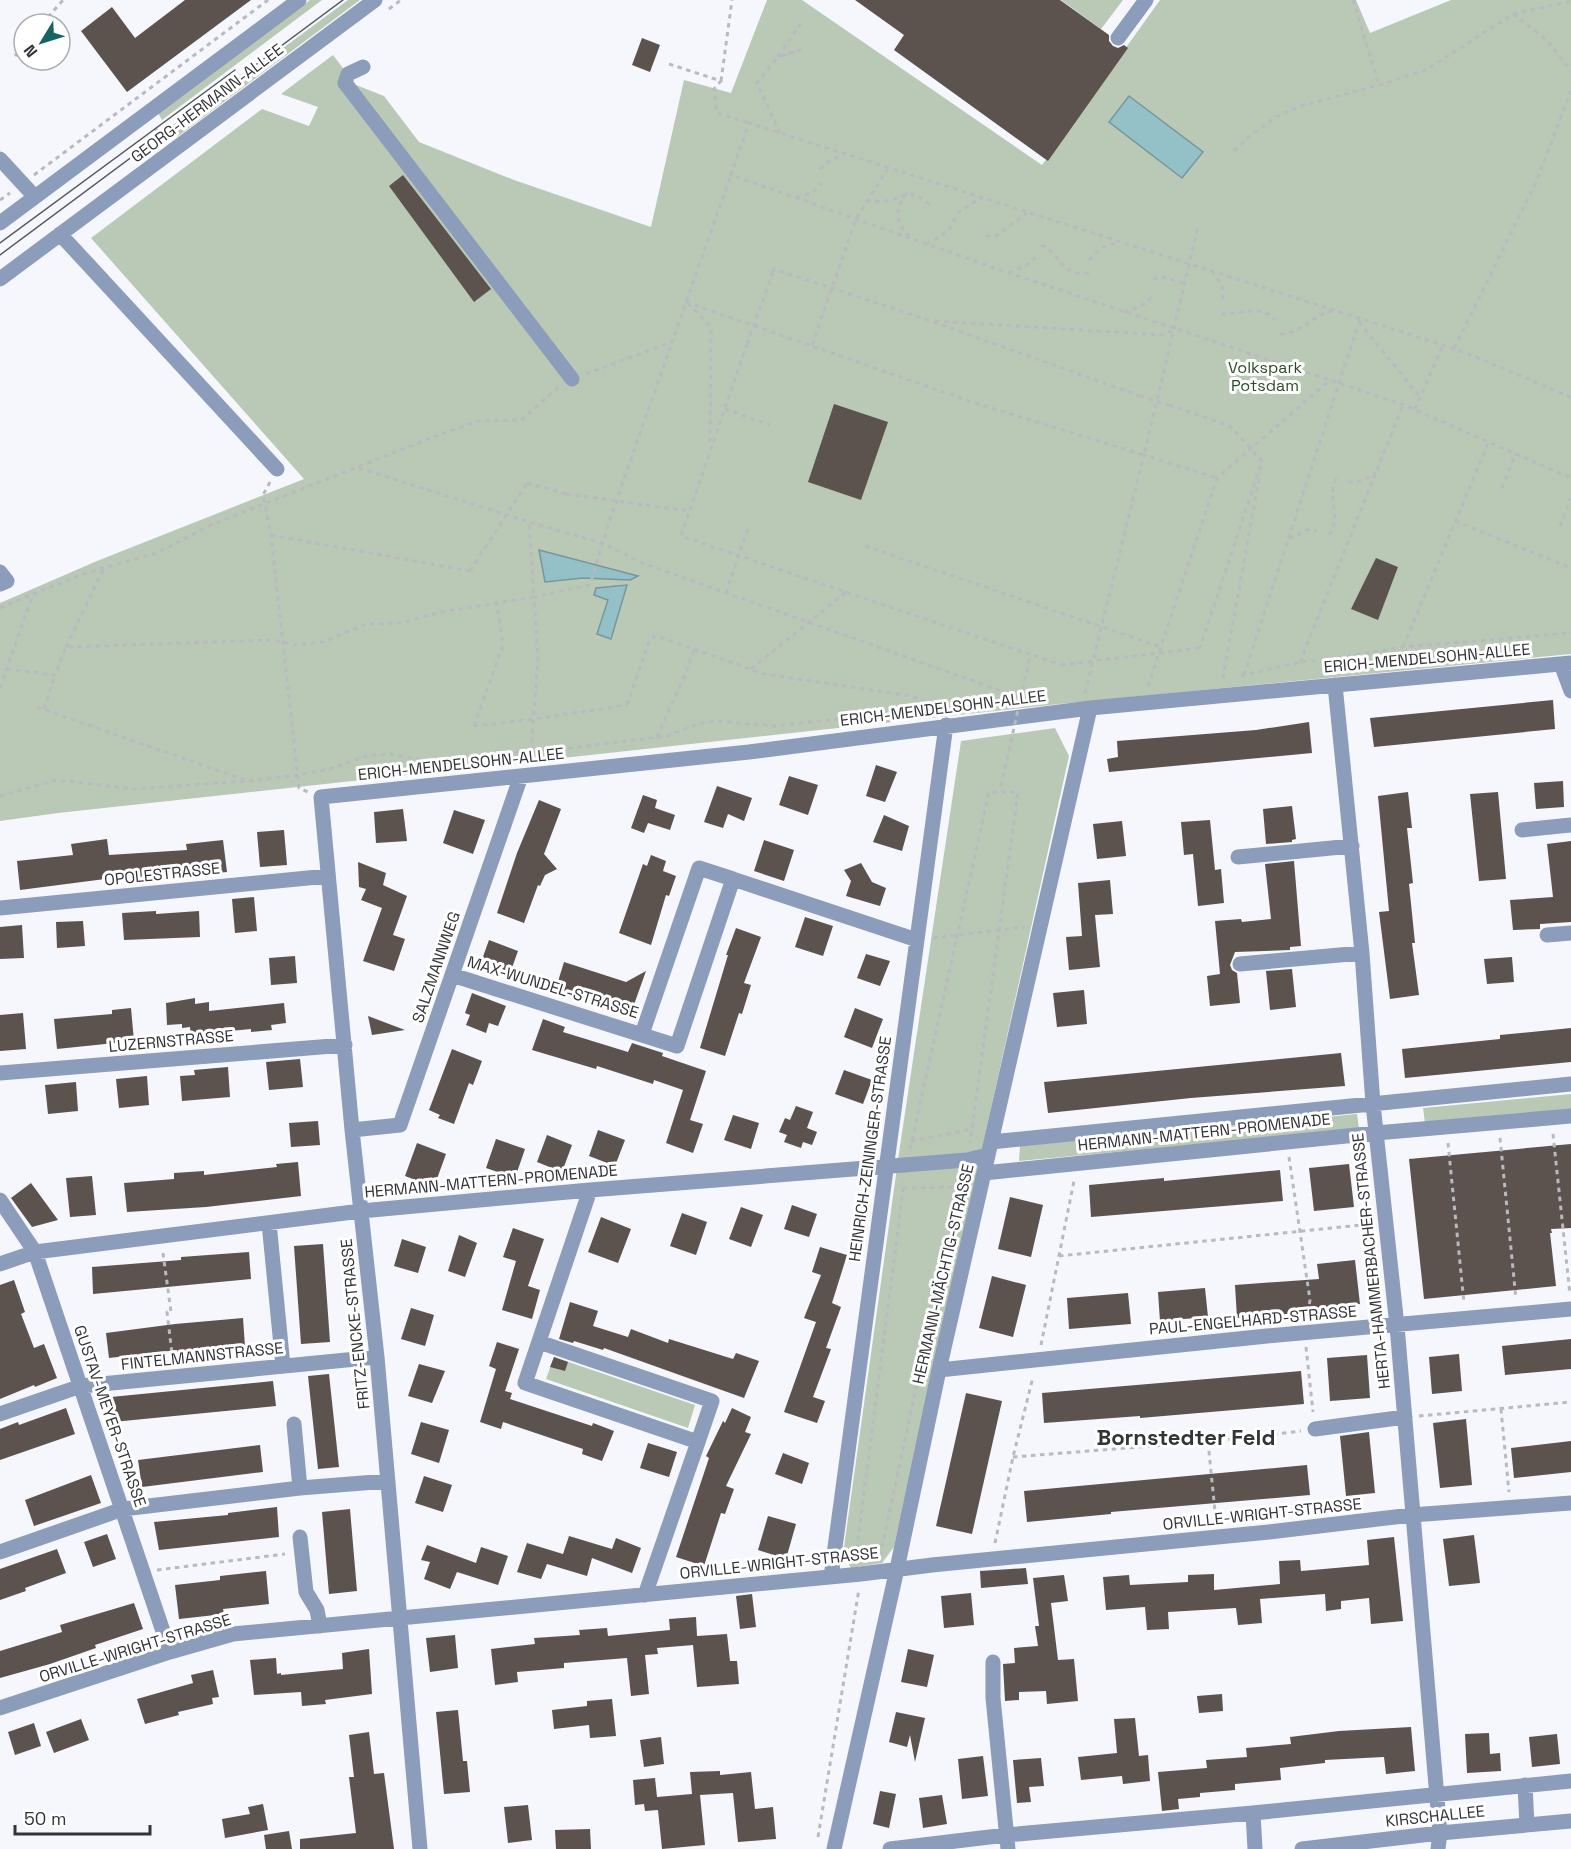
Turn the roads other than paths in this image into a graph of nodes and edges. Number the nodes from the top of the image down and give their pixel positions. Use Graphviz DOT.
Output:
graph roads {
  1 [pos="298,0"];
  2 [pos="375,0"];
  3 [pos="1146,0"];
  4 [pos="1118,38"];
  5 [pos="363,67"];
  6 [pos="0,159"];
  7 [pos="35,197"];
  8 [pos="0,223"];
  9 [pos="60,234"];
  10 [pos="0,279"];
  11 [pos="572,379"];
  12 [pos="277,470"];
  13 [pos="1566,664"];
  14 [pos="1335,685"];
  15 [pos="1571,691"];
  16 [pos="1090,708"];
  17 [pos="946,725"];
  18 [pos="521,776"];
  19 [pos="321,797"];
  20 [pos="1571,825"];
  21 [pos="1522,830"];
  22 [pos="1352,846"];
  23 [pos="1238,857"];
  24 [pos="328,876"];
  25 [pos="733,879"];
  26 [pos="0,908"];
  27 [pos="1571,933"];
  28 [pos="1547,935"];
  29 [pos="917,940"];
  30 [pos="1362,953"];
  31 [pos="1240,964"];
  32 [pos="452,975"];
  33 [pos="642,1034"];
  34 [pos="345,1045"];
  35 [pos="0,1073"];
  36 [pos="1571,1084"];
  37 [pos="1373,1104"];
  38 [pos="1571,1116"];
  39 [pos="352,1130"];
  40 [pos="1376,1133"];
  41 [pos="990,1149"];
  42 [pos="886,1166"];
  43 [pos="984,1173"];
  44 [pos="590,1190"];
  45 [pos="0,1200"];
  46 [pos="361,1211"];
  47 [pos="268,1223"];
  48 [pos="35,1252"];
  49 [pos="0,1263"];
  50 [pos="1570,1304"];
  51 [pos="1397,1326"];
  52 [pos="539,1342"];
  53 [pos="377,1357"];
  54 [pos="283,1366"];
  55 [pos="939,1370"];
  56 [pos="81,1386"];
  57 [pos="0,1414"];
  58 [pos="1405,1417"];
  59 [pos="294,1424"];
  60 [pos="1315,1429"];
  61 [pos="698,1442"];
  62 [pos="388,1481"];
  63 [pos="300,1488"];
  64 [pos="1571,1503"];
  65 [pos="123,1509"];
  66 [pos="1412,1515"];
  67 [pos="301,1544"];
  68 [pos="0,1552"];
  69 [pos="897,1569"];
  70 [pos="831,1577"];
  71 [pos="645,1595"];
  72 [pos="399,1617"];
  73 [pos="320,1626"];
  74 [pos="170,1652"];
  75 [pos="993,1662"];
  76 [pos="0,1708"];
  77 [pos="1571,1781"];
  78 [pos="1525,1785"];
  79 [pos="1437,1794"];
  80 [pos="1253,1813"];
  81 [pos="1571,1821"];
  82 [pos="1527,1825"];
  83 [pos="1440,1833"];
  84 [pos="1007,1842"];
  85 [pos="420,1849"];
  86 [pos="834,1849"];
  87 [pos="890,1849"];
  88 [pos="1255,1849"];
  89 [pos="1302,1849"];
  90 [pos="1438,1849"];
  1 -- 7 [label="street, GEORG-HERMANN-ALLEE"];
  2 -- 9 [label="street, GEORG-HERMANN-ALLEE"];
  3 -- 4 [label="street"];
  5 -- 11 [label="street"];
  6 -- 7 [label="street"];
  7 -- 8 [label="street, GEORG-HERMANN-ALLEE"];
  9 -- 10 [label="street, GEORG-HERMANN-ALLEE"];
  9 -- 12 [label="street"];
  13 -- 14 [label="street, ERICH-MENDELSOHN-ALLEE"];
  13 -- 15 [label="street"];
  14 -- 16 [label="street, ERICH-MENDELSOHN-ALLEE"];
  14 -- 22 [label="street, HERTA-HAMMERBACHER-STRASSE"];
  16 -- 17 [label="street, ERICH-MENDELSOHN-ALLEE"];
  16 -- 41 [label="street, HERMANN-MÄCHTIG-STRASSE"];
  17 -- 18 [label="street, ERICH-MENDELSOHN-ALLEE"];
  17 -- 29 [label="street, HEINRICH-ZEININGER-STRASSE"];
  18 -- 19 [label="street, ERICH-MENDELSOHN-ALLEE"];
  18 -- 32 [label="street, SALZMANNWEG"];
  19 -- 24 [label="street, FRITZ-ENCKE-STRASSE"];
  20 -- 21 [label="street"];
  22 -- 23 [label="street"];
  22 -- 30 [label="street, HERTA-HAMMERBACHER-STRASSE"];
  24 -- 26 [label="street, OPOLESTRASSE"];
  24 -- 34 [label="street, FRITZ-ENCKE-STRASSE"];
  25 -- 29 [label="street, MAX-WUNDEL-STRASSE"];
  25 -- 33 [label="street, MAX-WUNDEL-STRASSE"];
  25 -- 33 [label="street, MAX-WUNDEL-STRASSE"];
  27 -- 28 [label="street"];
  29 -- 42 [label="street, HEINRICH-ZEININGER-STRASSE"];
  30 -- 31 [label="street"];
  30 -- 37 [label="street, HERTA-HAMMERBACHER-STRASSE"];
  32 -- 33 [label="street, MAX-WUNDEL-STRASSE"];
  32 -- 39 [label="street, SALZMANNWEG"];
  34 -- 35 [label="street, LUZERNSTRASSE"];
  34 -- 39 [label="street, FRITZ-ENCKE-STRASSE"];
  36 -- 37 [label="street, HERMANN-MATTERN-PROMENADE"];
  37 -- 40 [label="street, HERTA-HAMMERBACHER-STRASSE"];
  37 -- 41 [label="street, HERMANN-MATTERN-PROMENADE"];
  38 -- 40 [label="street, HERMANN-MATTERN-PROMENADE"];
  39 -- 46 [label="street, FRITZ-ENCKE-STRASSE"];
  40 -- 43 [label="street, HERMANN-MATTERN-PROMENADE"];
  40 -- 51 [label="street, HERTA-HAMMERBACHER-STRASSE"];
  41 -- 42 [label="street, HERMANN-MATTERN-PROMENADE"];
  41 -- 43 [label="street, HERMANN-MÄCHTIG-STRASSE"];
  42 -- 44 [label="street, HERMANN-MATTERN-PROMENADE"];
  42 -- 70 [label="street, HEINRICH-ZEININGER-STRASSE"];
  43 -- 55 [label="street, HERMANN-MÄCHTIG-STRASSE"];
  44 -- 46 [label="street, HERMANN-MATTERN-PROMENADE"];
  44 -- 52 [label="street"];
  45 -- 48 [label="street, GUSTAV-MEYER-STRASSE"];
  46 -- 47 [label="street, HERMANN-MATTERN-PROMENADE"];
  46 -- 53 [label="street, FRITZ-ENCKE-STRASSE"];
  47 -- 48 [label="street, HERMANN-MATTERN-PROMENADE"];
  47 -- 54 [label="street"];
  48 -- 49 [label="street, HERMANN-MATTERN-PROMENADE"];
  48 -- 56 [label="street, GUSTAV-MEYER-STRASSE"];
  50 -- 51 [label="street, PAUL-ENGELHARD-STRASSE"];
  51 -- 55 [label="street, PAUL-ENGELHARD-STRASSE"];
  51 -- 58 [label="street, HERTA-HAMMERBACHER-STRASSE"];
  52 -- 61 [label="street"];
  52 -- 61 [label="street"];
  53 -- 54 [label="street, FINTELMANNSTRASSE"];
  53 -- 62 [label="street, FRITZ-ENCKE-STRASSE"];
  54 -- 56 [label="street, FINTELMANNSTRASSE"];
  55 -- 69 [label="street, HERMANN-MÄCHTIG-STRASSE"];
  56 -- 57 [label="street, FINTELMANNSTRASSE"];
  56 -- 65 [label="street, GUSTAV-MEYER-STRASSE"];
  58 -- 60 [label="street"];
  58 -- 66 [label="street, HERTA-HAMMERBACHER-STRASSE"];
  59 -- 63 [label="street"];
  61 -- 71 [label="street"];
  62 -- 63 [label="street"];
  62 -- 72 [label="street, FRITZ-ENCKE-STRASSE"];
  63 -- 65 [label="street"];
  64 -- 66 [label="street, ORVILLE-WRIGHT-STRASSE"];
  65 -- 68 [label="street"];
  65 -- 74 [label="street, GUSTAV-MEYER-STRASSE"];
  66 -- 69 [label="street, ORVILLE-WRIGHT-STRASSE"];
  66 -- 79 [label="street, HERTA-HAMMERBACHER-STRASSE"];
  67 -- 73 [label="street"];
  69 -- 70 [label="street, ORVILLE-WRIGHT-STRASSE"];
  69 -- 86 [label="street, HERMANN-MÄCHTIG-STRASSE"];
  70 -- 71 [label="street, ORVILLE-WRIGHT-STRASSE"];
  71 -- 72 [label="street, ORVILLE-WRIGHT-STRASSE"];
  72 -- 73 [label="street, ORVILLE-WRIGHT-STRASSE"];
  72 -- 85 [label="street, FRITZ-ENCKE-STRASSE"];
  73 -- 74 [label="street, ORVILLE-WRIGHT-STRASSE"];
  74 -- 76 [label="street, ORVILLE-WRIGHT-STRASSE"];
  75 -- 84 [label="street"];
  77 -- 78 [label="street"];
  78 -- 79 [label="street"];
  78 -- 82 [label="street"];
  79 -- 80 [label="street"];
  79 -- 83 [label="street, HERTA-HAMMERBACHER-STRASSE"];
  80 -- 84 [label="street"];
  80 -- 88 [label="street"];
  81 -- 82 [label="street, KIRSCHALLEE"];
  82 -- 83 [label="street, KIRSCHALLEE"];
  83 -- 89 [label="street, KIRSCHALLEE"];
  83 -- 90 [label="street, HERTA-HAMMERBACHER-STRASSE"];
  84 -- 87 [label="street"];
}
